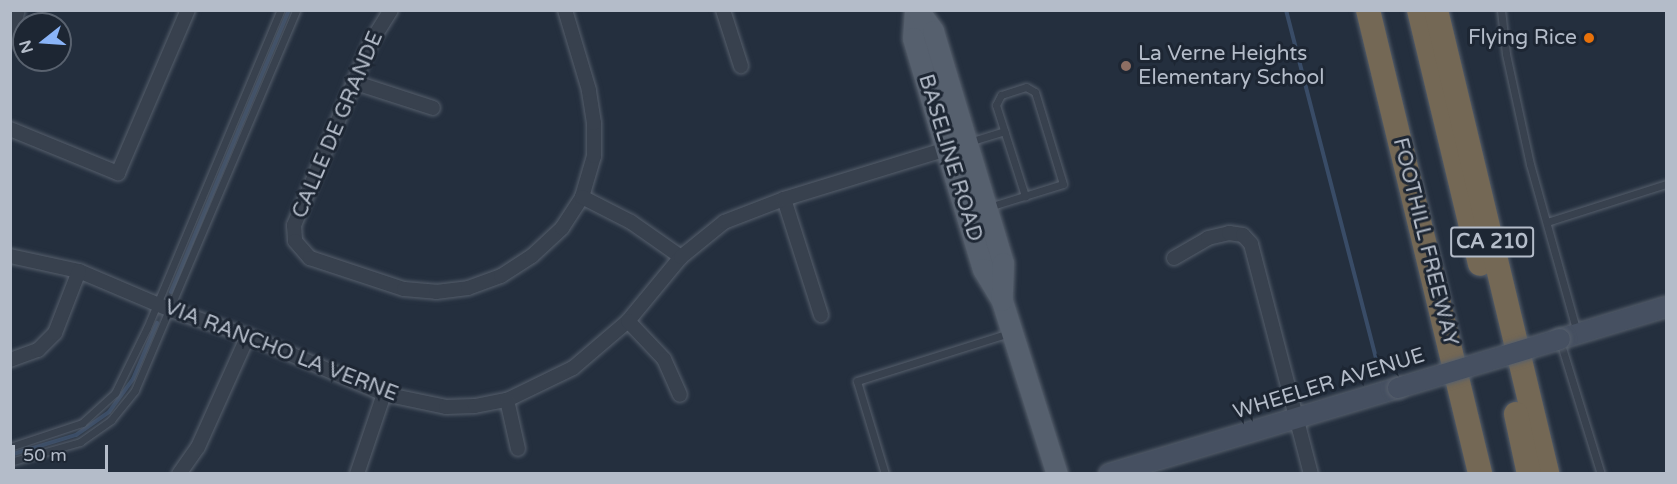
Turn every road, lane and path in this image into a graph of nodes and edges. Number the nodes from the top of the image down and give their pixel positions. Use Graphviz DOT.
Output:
graph roads {
  1 [pos="18,10"];
  2 [pos="188,10"];
  3 [pos="281,10"];
  4 [pos="296,10"];
  5 [pos="391,10"];
  6 [pos="565,10"];
  7 [pos="723,10"];
  8 [pos="916,10"];
  9 [pos="1368,10"];
  10 [pos="1419,10"];
  11 [pos="1436,10"];
  12 [pos="1501,10"];
  13 [pos="10,41"];
  14 [pos="741,66"];
  15 [pos="353,82"];
  16 [pos="433,108"];
  17 [pos="10,129"];
  18 [pos="1004,131"];
  19 [pos="956,146"];
  20 [pos="1666,184"];
  21 [pos="1025,196"];
  22 [pos="582,197"];
  23 [pos="784,199"];
  24 [pos="986,208"];
  25 [pos="1546,222"];
  26 [pos="10,256"];
  27 [pos="681,257"];
  28 [pos="1174,258"];
  29 [pos="80,271"];
  30 [pos="1002,301"];
  31 [pos="156,303"];
  32 [pos="1666,307"];
  33 [pos="171,310"];
  34 [pos="821,315"];
  35 [pos="628,321"];
  36 [pos="1012,331"];
  37 [pos="248,336"];
  38 [pos="1568,336"];
  39 [pos="10,360"];
  40 [pos="384,394"];
  41 [pos="1461,394"];
  42 [pos="680,395"];
  43 [pos="507,400"];
  44 [pos="1296,420"];
  45 [pos="10,447"];
  46 [pos="518,449"];
  47 [pos="10,462"];
  48 [pos="179,474"];
  49 [pos="357,474"];
  50 [pos="885,474"];
  51 [pos="1057,474"];
  52 [pos="1108,474"];
  53 [pos="1311,474"];
  54 [pos="1480,474"];
  55 [pos="1497,474"];
  56 [pos="1529,474"];
  57 [pos="1546,474"];
  58 [pos="1601,474"];
  1 -- 13 [label="street"];
  2 -- 17 [label="street"];
  3 -- 31 [label="lane"];
  4 -- 33 [label="lane"];
  5 -- 15 [label="street, CALLE DE GRANDE"];
  6 -- 22 [label="street"];
  7 -- 14 [label="street"];
  8 -- 19 [label="main road, BASELINE ROAD"];
  9 -- 41 [label="highway, FOOTHILL FREEWAY / CA 210"];
  10 -- 56 [label="highway"];
  11 -- 57 [label="highway, CA 210"];
  12 -- 25 [label="lane"];
  15 -- 16 [label="street"];
  15 -- 22 [label="street, CALLE DE GRANDE"];
  18 -- 19 [label="lane"];
  18 -- 21 [label="lane"];
  18 -- 21 [label="lane"];
  19 -- 23 [label="street, VIA RANCHO LA VERNE"];
  19 -- 24 [label="main road, BASELINE ROAD"];
  19 -- 30 [label="main road, BASELINE ROAD"];
  20 -- 25 [label="lane"];
  21 -- 24 [label="lane"];
  22 -- 27 [label="street"];
  23 -- 27 [label="street, VIA RANCHO LA VERNE"];
  23 -- 34 [label="street"];
  24 -- 30 [label="main road, BASELINE ROAD"];
  25 -- 38 [label="lane"];
  26 -- 29 [label="street, VIA RANCHO LA VERNE"];
  27 -- 35 [label="street, VIA RANCHO LA VERNE"];
  28 -- 44 [label="street"];
  29 -- 31 [label="street, VIA RANCHO LA VERNE"];
  29 -- 39 [label="street"];
  30 -- 36 [label="main road, BASELINE ROAD"];
  31 -- 33 [label="street, VIA RANCHO LA VERNE"];
  31 -- 45 [label="lane"];
  32 -- 38 [label="main road, WHEELER AVENUE"];
  33 -- 37 [label="street, VIA RANCHO LA VERNE"];
  33 -- 47 [label="lane"];
  35 -- 42 [label="street"];
  35 -- 43 [label="street, VIA RANCHO LA VERNE"];
  36 -- 50 [label="lane"];
  36 -- 51 [label="main road, BASELINE ROAD"];
  37 -- 40 [label="street, VIA RANCHO LA VERNE"];
  37 -- 48 [label="street"];
  38 -- 44 [label="main road, WHEELER AVENUE, bridge"];
  38 -- 58 [label="lane"];
  40 -- 43 [label="street, VIA RANCHO LA VERNE"];
  40 -- 49 [label="street"];
  41 -- 54 [label="highway, FOOTHILL FREEWAY / CA 210"];
  41 -- 55 [label="highway"];
  43 -- 46 [label="street"];
  44 -- 52 [label="main road, WHEELER AVENUE"];
  44 -- 53 [label="street"];
}
